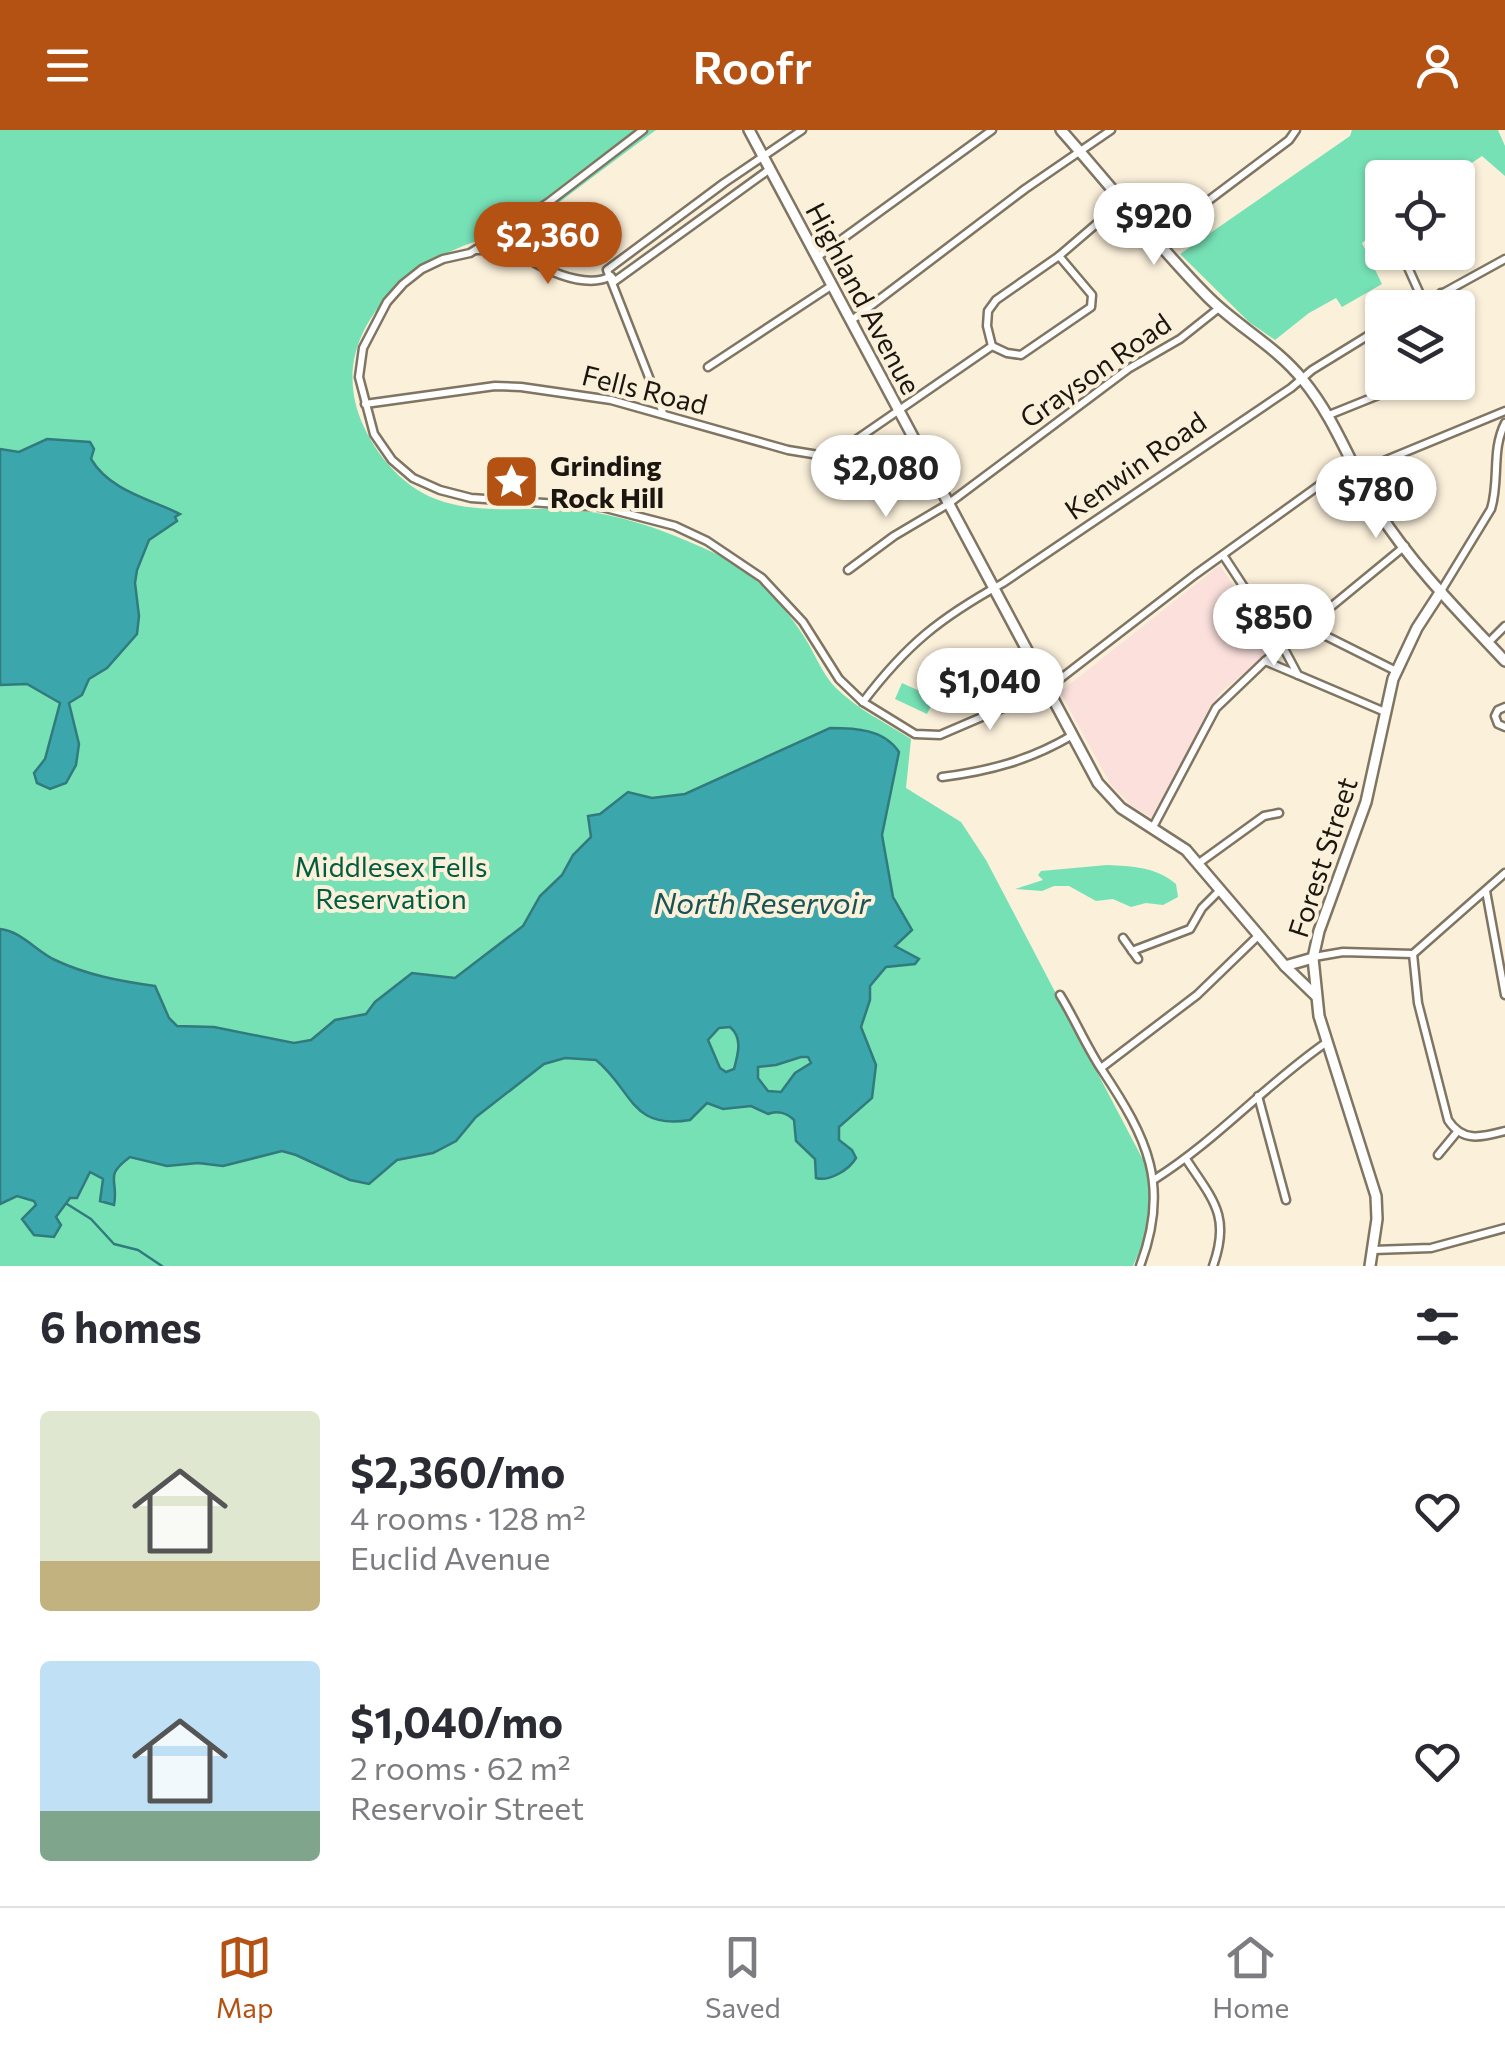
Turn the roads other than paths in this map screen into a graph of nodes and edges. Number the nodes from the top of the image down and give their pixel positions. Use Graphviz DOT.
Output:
graph roads {
  1 [pos="643,130"];
  2 [pos="749,130"];
  3 [pos="802,130"];
  4 [pos="992,130"];
  5 [pos="1061,130"];
  6 [pos="1110,130"];
  7 [pos="1296,130"];
  8 [pos="1080,152"];
  9 [pos="764,158"];
  10 [pos="770,169"];
  11 [pos="1124,201"];
  12 [pos="500,234"];
  13 [pos="1155,241"];
  14 [pos="474,250"];
  15 [pos="512,250"];
  16 [pos="1059,256"];
  17 [pos="816,258"];
  18 [pos="1505,259"];
  19 [pos="611,276"];
  20 [pos="831,286"];
  21 [pos="1447,290"];
  22 [pos="1219,308"];
  23 [pos="850,321"];
  24 [pos="1365,338"];
  25 [pos="992,346"];
  26 [pos="708,367"];
  27 [pos="1302,378"];
  28 [pos="1366,400"];
  29 [pos="364,404"];
  30 [pos="1505,411"];
  31 [pos="900,412"];
  32 [pos="663,414"];
  33 [pos="1329,415"];
  34 [pos="1482,421"];
  35 [pos="1505,423"];
  36 [pos="1498,438"];
  37 [pos="1352,461"];
  38 [pos="1357,472"];
  39 [pos="1505,490"];
  40 [pos="1495,494"];
  41 [pos="948,504"];
  42 [pos="1405,546"];
  43 [pos="1223,555"];
  44 [pos="848,570"];
  45 [pos="993,588"];
  46 [pos="1441,592"];
  47 [pos="1505,626"];
  48 [pos="1306,627"];
  49 [pos="1282,644"];
  50 [pos="1488,644"];
  51 [pos="1505,661"];
  52 [pos="1265,662"];
  53 [pos="1396,672"];
  54 [pos="1298,675"];
  55 [pos="1047,689"];
  56 [pos="863,702"];
  57 [pos="1505,707"];
  58 [pos="1385,712"];
  59 [pos="1505,727"];
  60 [pos="1071,736"];
  61 [pos="942,777"];
  62 [pos="1279,813"];
  63 [pos="1153,826"];
  64 [pos="1199,863"];
  65 [pos="1505,873"];
  66 [pos="1221,889"];
  67 [pos="1486,890"];
  68 [pos="1260,934"];
  69 [pos="1124,938"];
  70 [pos="1132,951"];
  71 [pos="1413,954"];
  72 [pos="1313,958"];
  73 [pos="1138,959"];
  74 [pos="1285,966"];
  75 [pos="1060,995"];
  76 [pos="1314,995"];
  77 [pos="1505,995"];
  78 [pos="1327,1042"];
  79 [pos="1101,1068"];
  80 [pos="1258,1095"];
  81 [pos="1505,1130"];
  82 [pos="1457,1132"];
  83 [pos="1438,1155"];
  84 [pos="1186,1159"];
  85 [pos="1154,1179"];
  86 [pos="1286,1200"];
  87 [pos="1505,1228"];
  88 [pos="1373,1250"];
  89 [pos="1140,1266"];
  90 [pos="1213,1266"];
  91 [pos="1370,1266"];
  1 -- 12 [label="street"];
  2 -- 9 [label="main road, Highland Avenue"];
  3 -- 9 [label="street"];
  4 -- 17 [label="street"];
  5 -- 8 [label="main road"];
  6 -- 8 [label="street"];
  7 -- 13 [label="street"];
  8 -- 11 [label="main road"];
  8 -- 23 [label="street"];
  9 -- 10 [label="main road, Highland Avenue"];
  9 -- 19 [label="street"];
  10 -- 17 [label="main road, Highland Avenue"];
  10 -- 19 [label="street"];
  11 -- 13 [label="main road"];
  11 -- 16 [label="street"];
  12 -- 14 [label="street"];
  12 -- 15 [label="street"];
  13 -- 22 [label="main road"];
  14 -- 15 [label="street"];
  14 -- 29 [label="street"];
  15 -- 19 [label="street"];
  16 -- 25 [label="street"];
  16 -- 25 [label="street"];
  17 -- 20 [label="main road, Highland Avenue"];
  18 -- 21 [label="street"];
  19 -- 32 [label="street"];
  20 -- 23 [label="main road, Highland Avenue"];
  20 -- 26 [label="street"];
  22 -- 27 [label="main road"];
  22 -- 41 [label="street, Grayson Road"];
  23 -- 31 [label="main road, Highland Avenue"];
  24 -- 27 [label="street, Kenwin Road"];
  25 -- 31 [label="street, Fells Road"];
  27 -- 33 [label="main road"];
  27 -- 45 [label="street, Kenwin Road"];
  28 -- 33 [label="street"];
  29 -- 32 [label="street, Fells Road"];
  29 -- 56 [label="street"];
  30 -- 34 [label="street"];
  31 -- 32 [label="street, Fells Road"];
  31 -- 41 [label="main road, Highland Avenue"];
  33 -- 37 [label="main road"];
  34 -- 36 [label="street"];
  34 -- 38 [label="street"];
  35 -- 36 [label="street, Forest Street"];
  36 -- 40 [label="street, Forest Street"];
  37 -- 38 [label="main road"];
  37 -- 43 [label="street"];
  38 -- 42 [label="main road"];
  39 -- 40 [label="street"];
  40 -- 46 [label="street, Forest Street"];
  41 -- 44 [label="street, Grayson Road"];
  41 -- 45 [label="main road, Highland Avenue"];
  42 -- 46 [label="main road"];
  42 -- 48 [label="street"];
  43 -- 49 [label="street"];
  43 -- 55 [label="street"];
  45 -- 55 [label="main road, Highland Avenue"];
  45 -- 56 [label="street, Kenwin Road"];
  46 -- 50 [label="main road"];
  46 -- 53 [label="main road, Forest Street"];
  47 -- 50 [label="street"];
  48 -- 49 [label="street"];
  48 -- 53 [label="street"];
  49 -- 52 [label="street"];
  49 -- 54 [label="street"];
  50 -- 51 [label="main road"];
  52 -- 54 [label="street"];
  52 -- 63 [label="street"];
  53 -- 58 [label="main road, Forest Street"];
  54 -- 58 [label="street"];
  55 -- 56 [label="street"];
  55 -- 60 [label="main road, Highland Avenue"];
  57 -- 59 [label="street"];
  58 -- 72 [label="main road, Forest Street"];
  60 -- 61 [label="street"];
  60 -- 63 [label="main road, Highland Avenue"];
  62 -- 64 [label="street"];
  63 -- 64 [label="main road, Highland Avenue"];
  64 -- 66 [label="main road, Highland Avenue"];
  65 -- 67 [label="street"];
  66 -- 68 [label="main road, Highland Avenue"];
  66 -- 70 [label="street"];
  67 -- 71 [label="street"];
  67 -- 77 [label="street"];
  68 -- 74 [label="main road, Highland Avenue"];
  68 -- 79 [label="street"];
  69 -- 70 [label="street"];
  70 -- 73 [label="street"];
  71 -- 72 [label="street"];
  71 -- 82 [label="street"];
  72 -- 74 [label="main road"];
  72 -- 76 [label="main road, Forest Street"];
  74 -- 76 [label="main road, Highland Avenue"];
  75 -- 79 [label="street"];
  76 -- 78 [label="main road, Forest Street"];
  78 -- 80 [label="street"];
  78 -- 88 [label="main road, Forest Street"];
  79 -- 85 [label="street"];
  80 -- 84 [label="street"];
  80 -- 86 [label="street"];
  81 -- 82 [label="street"];
  82 -- 83 [label="street"];
  84 -- 85 [label="street"];
  84 -- 90 [label="street"];
  85 -- 89 [label="street"];
  87 -- 88 [label="street"];
  88 -- 91 [label="main road, Forest Street"];
}
